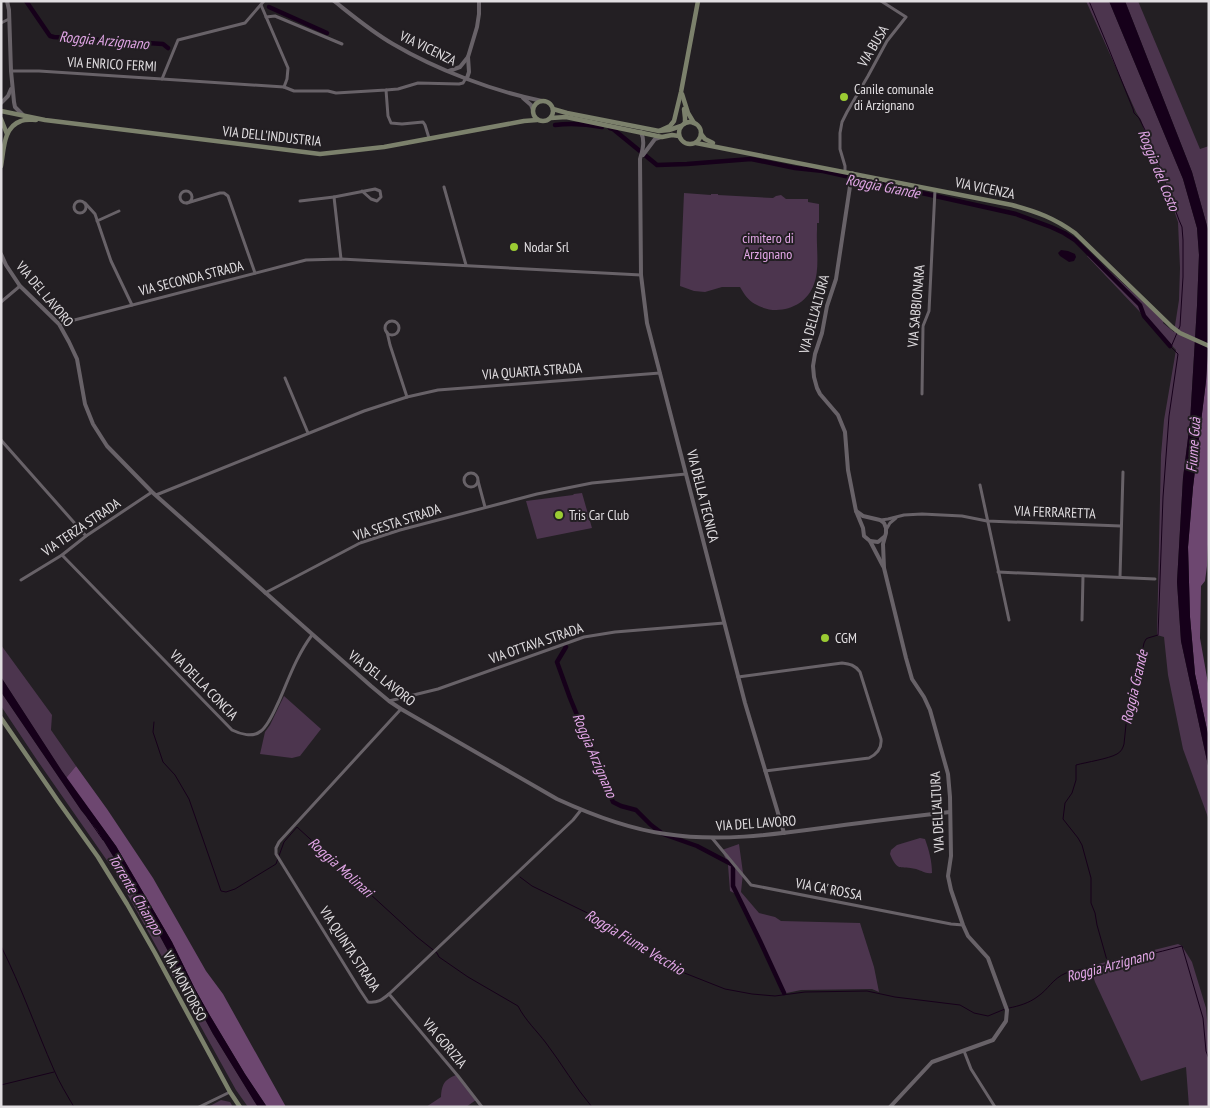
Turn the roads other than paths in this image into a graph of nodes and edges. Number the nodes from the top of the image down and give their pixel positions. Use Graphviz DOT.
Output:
graph roads {
  1 [pos="6,1"];
  2 [pos="264,1"];
  3 [pos="334,1"];
  4 [pos="479,1"];
  5 [pos="698,1"];
  6 [pos="881,1"];
  7 [pos="261,5"];
  8 [pos="266,17"];
  9 [pos="10,18"];
  10 [pos="1,23"];
  11 [pos="342,44"];
  12 [pos="468,57"];
  13 [pos="460,67"];
  14 [pos="11,71"];
  15 [pos="449,71"];
  16 [pos="459,75"];
  17 [pos="466,78"];
  18 [pos="162,79"];
  19 [pos="12,85"];
  20 [pos="284,87"];
  21 [pos="386,90"];
  22 [pos="681,92"];
  23 [pos="521,96"];
  24 [pos="542,101"];
  25 [pos="1,103"];
  26 [pos="554,109"];
  27 [pos="1,111"];
  28 [pos="533,111"];
  29 [pos="25,116"];
  30 [pos="551,118"];
  31 [pos="1,120"];
  32 [pos="45,120"];
  33 [pos="537,120"];
  34 [pos="524,121"];
  35 [pos="694,123"];
  36 [pos="683,125"];
  37 [pos="659,130"];
  38 [pos="641,132"];
  39 [pos="7,134"];
  40 [pos="701,134"];
  41 [pos="679,136"];
  42 [pos="662,137"];
  43 [pos="429,138"];
  44 [pos="696,143"];
  45 [pos="719,146"];
  46 [pos="640,159"];
  47 [pos="1,166"];
  48 [pos="844,172"];
  49 [pos="852,173"];
  50 [pos="444,187"];
  51 [pos="936,190"];
  52 [pos="362,191"];
  53 [pos="190,192"];
  54 [pos="334,197"];
  55 [pos="202,198"];
  56 [pos="300,201"];
  57 [pos="85,203"];
  58 [pos="187,203"];
  59 [pos="119,211"];
  60 [pos="81,213"];
  61 [pos="95,214"];
  62 [pos="98,221"];
  63 [pos="1,254"];
  64 [pos="341,259"];
  65 [pos="466,265"];
  66 [pos="255,273"];
  67 [pos="641,275"];
  68 [pos="20,286"];
  69 [pos="1,302"];
  70 [pos="132,305"];
  71 [pos="58,324"];
  72 [pos="387,332"];
  73 [pos="395,333"];
  74 [pos="390,345"];
  75 [pos="1209,346"];
  76 [pos="660,373"];
  77 [pos="285,378"];
  78 [pos="922,394"];
  79 [pos="407,397"];
  80 [pos="308,434"];
  81 [pos="1,440"];
  82 [pos="1123,472"];
  83 [pos="686,474"];
  84 [pos="478,480"];
  85 [pos="470,486"];
  86 [pos="980,486"];
  87 [pos="481,491"];
  88 [pos="154,494"];
  89 [pos="485,507"];
  90 [pos="856,511"];
  91 [pos="897,517"];
  92 [pos="872,519"];
  93 [pos="880,520"];
  94 [pos="987,521"];
  95 [pos="1121,526"];
  96 [pos="863,528"];
  97 [pos="886,530"];
  98 [pos="86,536"];
  99 [pos="884,538"];
  100 [pos="870,541"];
  101 [pos="62,555"];
  102 [pos="884,568"];
  103 [pos="998,572"];
  104 [pos="1083,576"];
  105 [pos="1120,577"];
  106 [pos="1155,579"];
  107 [pos="21,580"];
  108 [pos="265,593"];
  109 [pos="1009,620"];
  110 [pos="1082,620"];
  111 [pos="724,623"];
  112 [pos="312,635"];
  113 [pos="738,677"];
  114 [pos="389,701"];
  115 [pos="401,709"];
  116 [pos="1,718"];
  117 [pos="766,771"];
  118 [pos="581,810"];
  119 [pos="950,812"];
  120 [pos="784,833"];
  121 [pos="712,838"];
  122 [pos="963,925"];
  123 [pos="390,994"];
  124 [pos="964,1051"];
  125 [pos="230,1092"];
  126 [pos="199,1107"];
  127 [pos="240,1107"];
  128 [pos="482,1107"];
  129 [pos="890,1107"];
  130 [pos="995,1107"];
  1 -- 9 [label="street"];
  2 -- 7 [label="street, VIA ENRICO FERMI"];
  3 -- 15 [label="street, VIA VICENZA"];
  4 -- 12 [label="street"];
  5 -- 22 [label="main road"];
  6 -- 48 [label="street, VIA BUSA"];
  7 -- 8 [label="street"];
  7 -- 18 [label="street, VIA ENRICO FERMI"];
  8 -- 11 [label="street"];
  8 -- 20 [label="street"];
  9 -- 10 [label="street"];
  9 -- 14 [label="street"];
  12 -- 13 [label="street"];
  12 -- 17 [label="street"];
  13 -- 15 [label="street"];
  13 -- 16 [label="street"];
  14 -- 18 [label="street, VIA ENRICO FERMI"];
  14 -- 19 [label="street"];
  15 -- 16 [label="street, VIA VICENZA"];
  16 -- 17 [label="street, VIA VICENZA"];
  17 -- 21 [label="street"];
  17 -- 23 [label="street, VIA VICENZA"];
  18 -- 20 [label="street"];
  19 -- 25 [label="street"];
  19 -- 29 [label="street"];
  20 -- 21 [label="street"];
  21 -- 43 [label="street"];
  22 -- 35 [label="main road"];
  22 -- 36 [label="main road"];
  22 -- 37 [label="main road"];
  23 -- 24 [label="street, VIA VICENZA"];
  23 -- 28 [label="street"];
  24 -- 26 [label="main road, VIA VICENZA"];
  24 -- 28 [label="main road"];
  26 -- 30 [label="main road"];
  26 -- 37 [label="main road, VIA VICENZA"];
  27 -- 29 [label="main road, VIA DELL'INDUSTRIA"];
  28 -- 33 [label="main road"];
  28 -- 34 [label="main road"];
  29 -- 32 [label="main road, VIA DELL'INDUSTRIA"];
  30 -- 33 [label="main road, VIA VICENZA"];
  30 -- 38 [label="main road, VIA VICENZA"];
  31 -- 39 [label="main road"];
  32 -- 39 [label="main road, VIA DELL'INDUSTRIA"];
  32 -- 43 [label="main road, VIA DELL'INDUSTRIA"];
  33 -- 34 [label="main road, VIA DELL'INDUSTRIA"];
  34 -- 43 [label="main road, VIA DELL'INDUSTRIA"];
  35 -- 36 [label="main road, VIA VICENZA"];
  35 -- 40 [label="main road, VIA VICENZA"];
  36 -- 37 [label="main road, VIA VICENZA"];
  36 -- 41 [label="main road"];
  38 -- 42 [label="main road, VIA VICENZA"];
  38 -- 46 [label="street, VIA DELLA TECNICA"];
  39 -- 47 [label="main road"];
  40 -- 44 [label="main road"];
  40 -- 45 [label="main road, VIA VICENZA"];
  41 -- 42 [label="main road, VIA VICENZA"];
  41 -- 44 [label="main road, VIA VICENZA"];
  42 -- 46 [label="street"];
  44 -- 45 [label="main road, VIA VICENZA"];
  45 -- 48 [label="main road, VIA VICENZA"];
  46 -- 67 [label="street, VIA DELLA TECNICA"];
  48 -- 49 [label="main road, VIA VICENZA"];
  49 -- 51 [label="main road, VIA VICENZA"];
  49 -- 90 [label="street, VIA DELL'ALTURA"];
  50 -- 65 [label="street"];
  51 -- 75 [label="main road, VIA VICENZA"];
  51 -- 78 [label="street, VIA SABBIONARA"];
  52 -- 52 [label="street"];
  52 -- 54 [label="street"];
  53 -- 55 [label="street"];
  53 -- 58 [label="street"];
  53 -- 58 [label="street"];
  54 -- 56 [label="street"];
  54 -- 64 [label="street"];
  55 -- 58 [label="street, VIA SECONDA STRADA"];
  55 -- 66 [label="street, VIA SECONDA STRADA"];
  57 -- 60 [label="street"];
  57 -- 60 [label="street"];
  57 -- 61 [label="street, VIA SECONDA STRADA"];
  59 -- 62 [label="street"];
  60 -- 61 [label="street"];
  61 -- 62 [label="street, VIA SECONDA STRADA"];
  62 -- 70 [label="street, VIA SECONDA STRADA"];
  63 -- 68 [label="street, VIA DEL LAVORO"];
  64 -- 65 [label="street, VIA SECONDA STRADA"];
  64 -- 66 [label="street, VIA SECONDA STRADA"];
  65 -- 67 [label="street, VIA SECONDA STRADA"];
  66 -- 70 [label="street, VIA SECONDA STRADA"];
  67 -- 76 [label="street, VIA DELLA TECNICA"];
  68 -- 69 [label="street"];
  68 -- 71 [label="street, VIA DEL LAVORO"];
  70 -- 71 [label="street, VIA SECONDA STRADA"];
  71 -- 88 [label="street, VIA DEL LAVORO"];
  72 -- 73 [label="street"];
  72 -- 73 [label="street"];
  72 -- 74 [label="street"];
  73 -- 74 [label="street"];
  74 -- 79 [label="street"];
  76 -- 79 [label="street, VIA QUARTA STRADA"];
  76 -- 83 [label="street, VIA DELLA TECNICA"];
  77 -- 80 [label="street"];
  79 -- 80 [label="street, VIA QUARTA STRADA"];
  80 -- 88 [label="street, VIA QUARTA STRADA"];
  81 -- 98 [label="street"];
  82 -- 95 [label="street"];
  83 -- 89 [label="street, VIA SESTA STRADA"];
  83 -- 111 [label="street, VIA DELLA TECNICA"];
  84 -- 85 [label="street"];
  84 -- 85 [label="street"];
  84 -- 87 [label="street"];
  85 -- 87 [label="street"];
  86 -- 94 [label="street"];
  87 -- 89 [label="street"];
  88 -- 98 [label="street, VIA TERZA STRADA"];
  88 -- 108 [label="street, VIA DEL LAVORO"];
  89 -- 108 [label="street, VIA SESTA STRADA"];
  90 -- 92 [label="street"];
  90 -- 96 [label="street, VIA DELL'ALTURA"];
  91 -- 93 [label="street, VIA FERRARETTA"];
  91 -- 94 [label="street, VIA FERRARETTA"];
  91 -- 97 [label="street"];
  92 -- 93 [label="street"];
  92 -- 96 [label="street"];
  93 -- 97 [label="street"];
  94 -- 95 [label="street, VIA FERRARETTA"];
  94 -- 103 [label="street"];
  95 -- 105 [label="street"];
  96 -- 100 [label="street, VIA DELL'ALTURA"];
  97 -- 99 [label="street, VIA DELL'ALTURA"];
  98 -- 101 [label="street, VIA TERZA STRADA"];
  99 -- 100 [label="street"];
  99 -- 102 [label="street, VIA DELL'ALTURA"];
  100 -- 102 [label="street, VIA DELL'ALTURA"];
  101 -- 107 [label="street, VIA TERZA STRADA"];
  101 -- 112 [label="street, VIA DELLA CONCIA"];
  102 -- 119 [label="street, VIA DELL'ALTURA"];
  103 -- 104 [label="street"];
  103 -- 109 [label="street"];
  104 -- 105 [label="street"];
  104 -- 110 [label="street"];
  105 -- 106 [label="street"];
  108 -- 112 [label="street, VIA DEL LAVORO"];
  111 -- 113 [label="street, VIA DELLA TECNICA"];
  111 -- 114 [label="street, VIA OTTAVA STRADA"];
  112 -- 114 [label="street, VIA DEL LAVORO"];
  113 -- 117 [label="street, VIA DELLA TECNICA"];
  113 -- 117 [label="street"];
  114 -- 115 [label="street, VIA DEL LAVORO"];
  115 -- 118 [label="street, VIA DEL LAVORO"];
  115 -- 123 [label="street, VIA QUINTA STRADA"];
  116 -- 125 [label="main road, VIA MONTORSO"];
  117 -- 120 [label="street, VIA DELLA TECNICA"];
  118 -- 121 [label="street, VIA DEL LAVORO"];
  118 -- 123 [label="street, VIA QUINTA STRADA"];
  119 -- 120 [label="street, VIA DEL LAVORO"];
  119 -- 122 [label="street, VIA DELL'ALTURA"];
  120 -- 121 [label="street, VIA DEL LAVORO"];
  121 -- 122 [label="street, VIA CA' ROSSA"];
  122 -- 124 [label="street, VIA DELL'ALTURA"];
  123 -- 128 [label="street, VIA GORIZIA"];
  124 -- 129 [label="street"];
  124 -- 130 [label="street"];
  125 -- 126 [label="street"];
  125 -- 127 [label="main road, VIA MONTORSO"];
}
